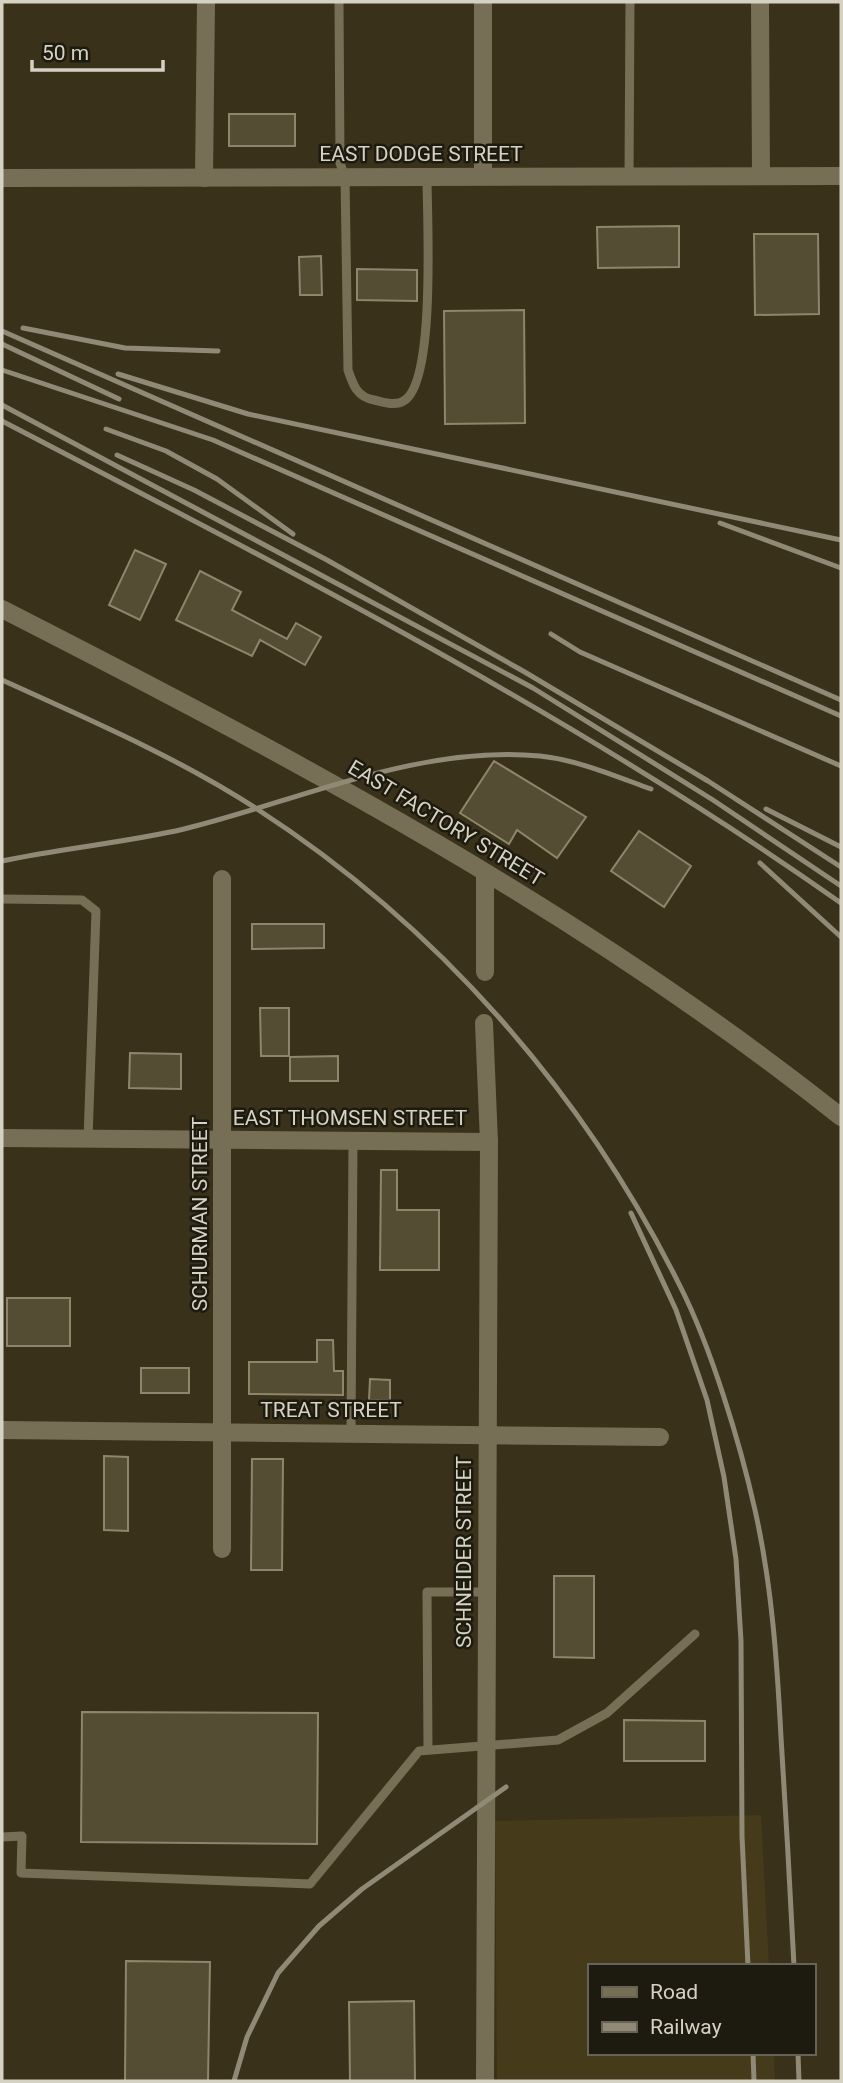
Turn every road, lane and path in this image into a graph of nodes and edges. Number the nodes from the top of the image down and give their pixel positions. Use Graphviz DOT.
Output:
graph roads {
  1 [pos="206,2"];
  2 [pos="339,2"];
  3 [pos="483,2"];
  4 [pos="629,2"];
  5 [pos="760,2"];
  6 [pos="484,176"];
  7 [pos="761,176"];
  8 [pos="841,176"];
  9 [pos="345,177"];
  10 [pos="427,177"];
  11 [pos="629,177"];
  12 [pos="2,178"];
  13 [pos="204,178"];
  14 [pos="2,609"];
  15 [pos="2,620"];
  16 [pos="26,622"];
  17 [pos="485,873"];
  18 [pos="222,879"];
  19 [pos="2,899"];
  20 [pos="485,972"];
  21 [pos="484,1023"];
  22 [pos="841,1117"];
  23 [pos="2,1138"];
  24 [pos="88,1139"];
  25 [pos="223,1140"];
  26 [pos="353,1141"];
  27 [pos="489,1142"];
  28 [pos="2,1430"];
  29 [pos="223,1432"];
  30 [pos="351,1433"];
  31 [pos="487,1434"];
  32 [pos="660,1437"];
  33 [pos="222,1549"];
  34 [pos="487,1592"];
  35 [pos="695,1634"];
  36 [pos="486,1744"];
  37 [pos="428,1750"];
  38 [pos="2,1837"];
  39 [pos="485,2081"];
  1 -- 13 [label="street"];
  2 -- 9 [label="lane"];
  3 -- 6 [label="street"];
  4 -- 11 [label="lane"];
  5 -- 7 [label="street"];
  6 -- 10 [label="street, EAST DODGE STREET"];
  6 -- 11 [label="street, EAST DODGE STREET"];
  7 -- 8 [label="street, EAST DODGE STREET"];
  7 -- 11 [label="street, EAST DODGE STREET"];
  9 -- 10 [label="street, EAST DODGE STREET"];
  9 -- 10 [label="lane"];
  9 -- 13 [label="street, EAST DODGE STREET"];
  12 -- 13 [label="street, EAST DODGE STREET"];
  14 -- 16 [label="street, EAST FACTORY STREET"];
  15 -- 16 [label="street"];
  16 -- 17 [label="street, EAST FACTORY STREET"];
  17 -- 20 [label="street"];
  17 -- 22 [label="street, EAST FACTORY STREET"];
  18 -- 25 [label="street, SCHURMAN STREET"];
  19 -- 24 [label="lane"];
  21 -- 27 [label="street, SCHNEIDER STREET"];
  23 -- 24 [label="street, EAST THOMSEN STREET"];
  24 -- 25 [label="street, EAST THOMSEN STREET"];
  25 -- 26 [label="street, EAST THOMSEN STREET"];
  25 -- 29 [label="street, SCHURMAN STREET"];
  26 -- 27 [label="street, EAST THOMSEN STREET"];
  26 -- 30 [label="lane"];
  27 -- 31 [label="street, SCHNEIDER STREET"];
  28 -- 29 [label="street, TREAT STREET"];
  29 -- 30 [label="street, TREAT STREET"];
  29 -- 33 [label="street, SCHURMAN STREET"];
  30 -- 31 [label="street, TREAT STREET"];
  31 -- 32 [label="street, TREAT STREET"];
  31 -- 34 [label="street, SCHNEIDER STREET"];
  34 -- 36 [label="street, SCHNEIDER STREET"];
  34 -- 37 [label="lane"];
  35 -- 36 [label="lane"];
  36 -- 37 [label="lane"];
  36 -- 39 [label="street, SCHNEIDER STREET"];
  37 -- 38 [label="lane"];
}
